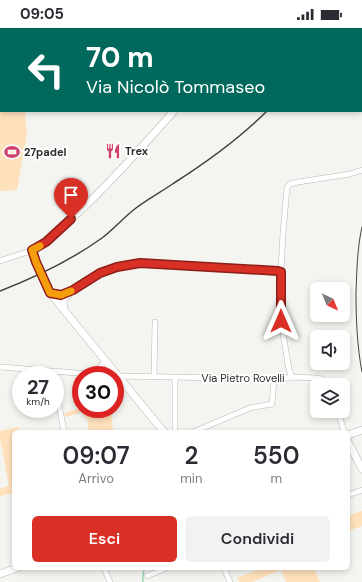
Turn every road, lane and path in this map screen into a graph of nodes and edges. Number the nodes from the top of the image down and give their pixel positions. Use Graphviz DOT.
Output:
graph roads {
  1 [pos="173,112"];
  2 [pos="362,170"];
  3 [pos="32,250"];
  4 [pos="0,261"];
  5 [pos="281,272"];
  6 [pos="73,290"];
  7 [pos="50,293"];
  8 [pos="65,310"];
  9 [pos="155,322"];
  10 [pos="105,361"];
  11 [pos="100,366"];
  12 [pos="109,366"];
  13 [pos="0,367"];
  14 [pos="12,368"];
  15 [pos="124,375"];
  16 [pos="154,377"];
  17 [pos="292,377"];
  18 [pos="175,378"];
  19 [pos="316,378"];
  20 [pos="274,380"];
  21 [pos="124,384"];
  22 [pos="61,418"];
  23 [pos="340,418"];
  24 [pos="64,430"];
  25 [pos="162,430"];
  26 [pos="175,430"];
  27 [pos="198,430"];
  28 [pos="343,430"];
  29 [pos="362,430"];
  30 [pos="350,434"];
  31 [pos="350,446"];
  32 [pos="362,469"];
  33 [pos="362,490"];
  34 [pos="350,494"];
  35 [pos="12,570"];
  36 [pos="105,570"];
  37 [pos="162,570"];
  38 [pos="225,570"];
  39 [pos="0,574"];
  40 [pos="147,576"];
  41 [pos="110,582"];
  42 [pos="230,582"];
  1 -- 3 [label="street"];
  2 -- 5 [label="street"];
  3 -- 4 [label="street"];
  3 -- 7 [label="street, bridge"];
  5 -- 6 [label="street"];
  5 -- 17 [label="street"];
  6 -- 7 [label="street"];
  6 -- 8 [label="street"];
  7 -- 8 [label="street"];
  8 -- 10 [label="street"];
  9 -- 16 [label="street"];
  10 -- 11 [label="street"];
  10 -- 12 [label="street"];
  13 -- 14 [label="street, Via Pietro Rovelli"];
  15 -- 16 [label="street, Via Pietro Rovelli"];
  16 -- 18 [label="street, Via Pietro Rovelli"];
  17 -- 19 [label="street, Via Pietro Rovelli"];
  17 -- 20 [label="street, Via Pietro Rovelli"];
  18 -- 20 [label="street, Via Pietro Rovelli"];
  18 -- 26 [label="street"];
  20 -- 27 [label="street"];
  21 -- 25 [label="street"];
  22 -- 24 [label="street"];
  23 -- 28 [label="street"];
  29 -- 30 [label="street"];
  31 -- 32 [label="street"];
  33 -- 34 [label="street"];
  35 -- 39 [label="street"];
  36 -- 41 [label="street"];
  37 -- 40 [label="street"];
  38 -- 42 [label="street"];
}
